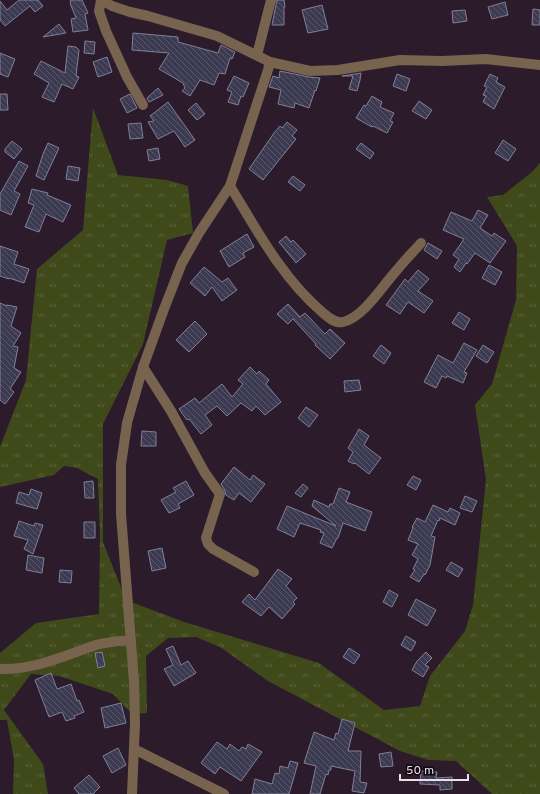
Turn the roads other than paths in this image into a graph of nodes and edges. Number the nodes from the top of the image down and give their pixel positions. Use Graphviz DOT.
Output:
graph roads {
  1 [pos="102,0"];
  2 [pos="272,0"];
  3 [pos="256,56"];
  4 [pos="270,62"];
  5 [pos="540,64"];
  6 [pos="143,105"];
  7 [pos="230,186"];
  8 [pos="421,243"];
  9 [pos="143,367"];
  10 [pos="254,572"];
  11 [pos="130,640"];
  12 [pos="0,669"];
  13 [pos="134,749"];
  14 [pos="132,794"];
  15 [pos="224,794"];
  1 -- 3 [label="street"];
  1 -- 6 [label="street"];
  2 -- 3 [label="street"];
  3 -- 4 [label="street"];
  4 -- 5 [label="street"];
  4 -- 7 [label="street"];
  7 -- 8 [label="street"];
  7 -- 9 [label="street"];
  9 -- 10 [label="street"];
  9 -- 11 [label="street"];
  11 -- 12 [label="street"];
  11 -- 13 [label="street"];
  13 -- 14 [label="street"];
  13 -- 15 [label="street"];
}
